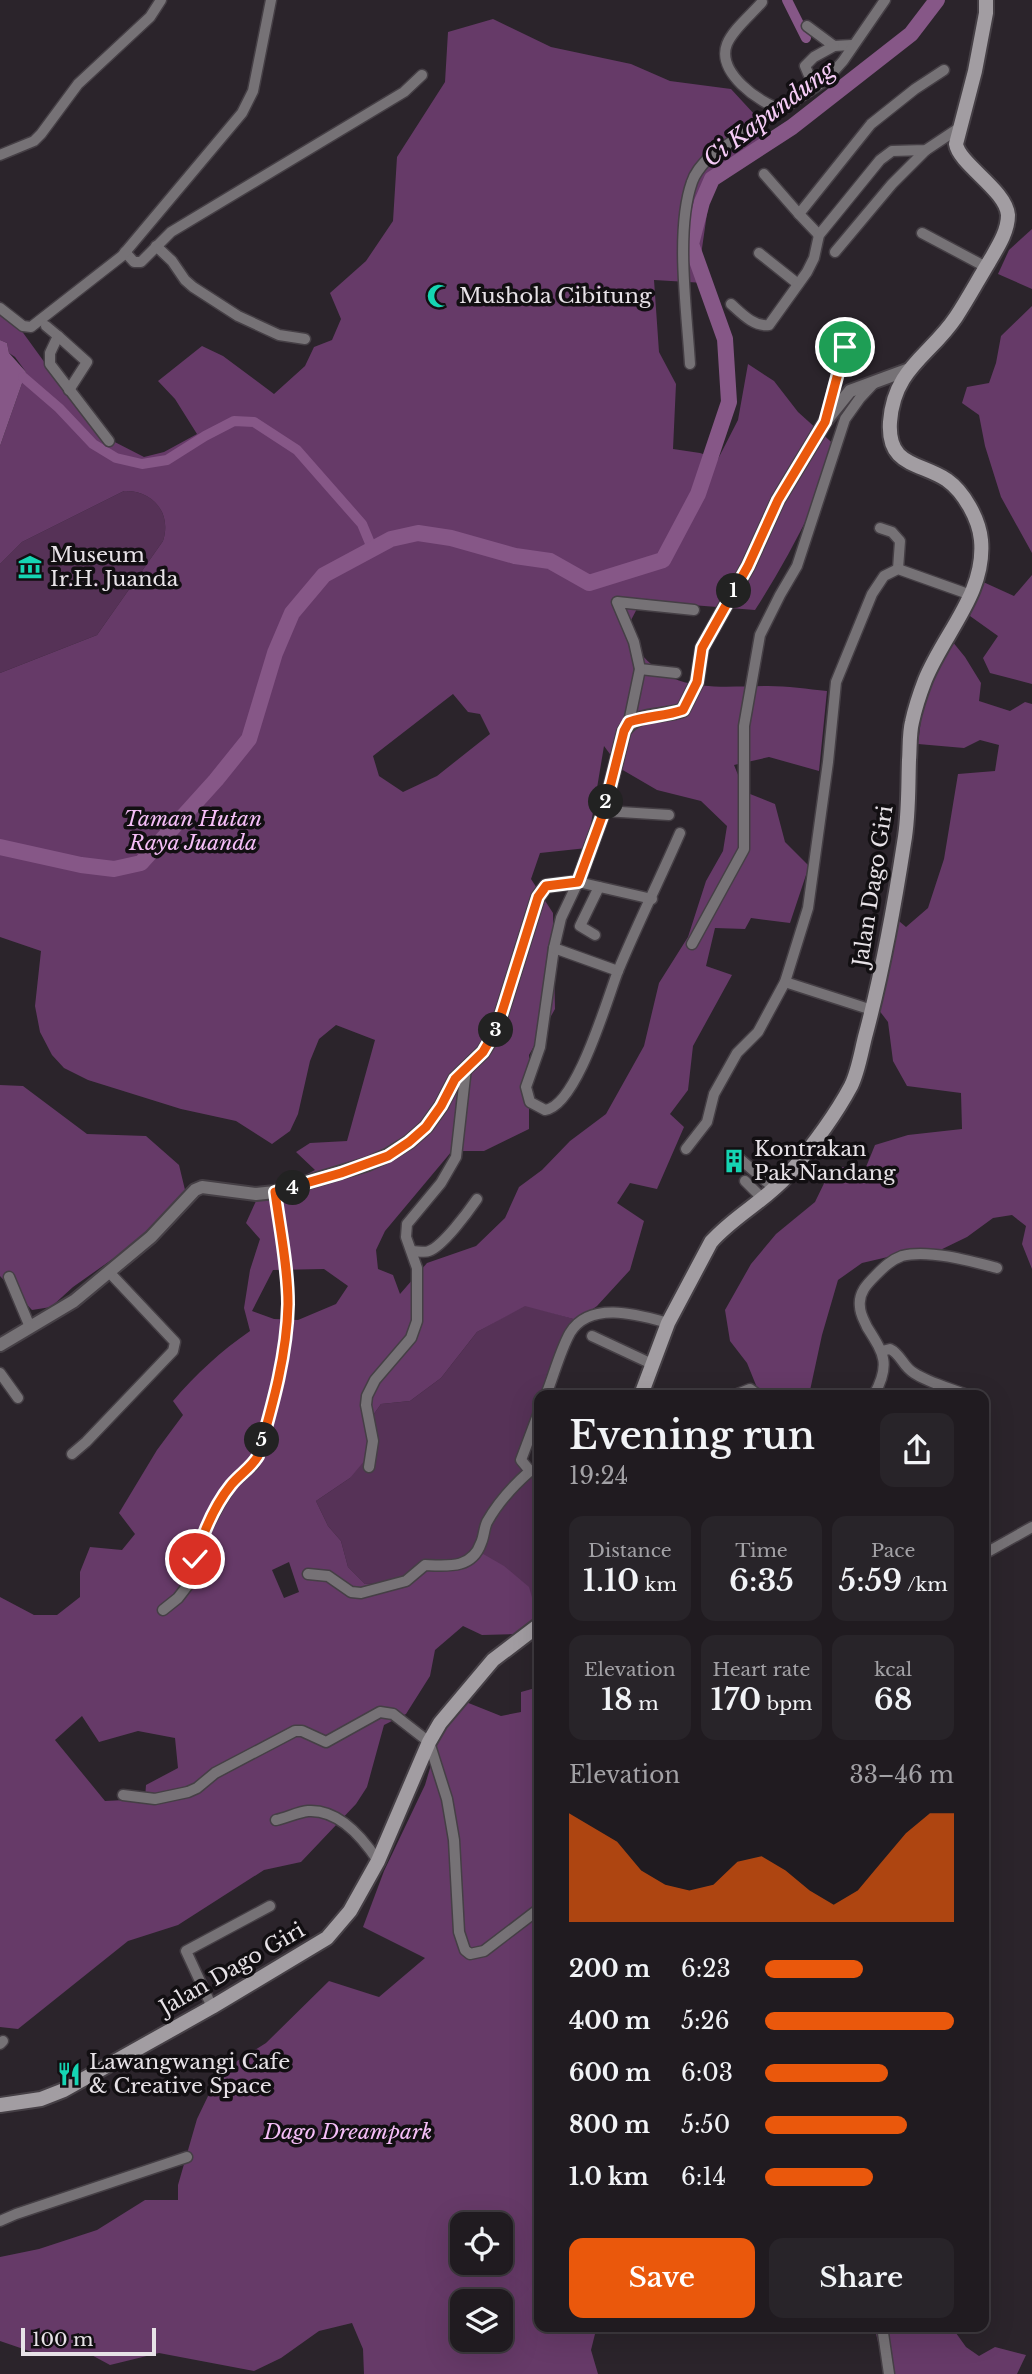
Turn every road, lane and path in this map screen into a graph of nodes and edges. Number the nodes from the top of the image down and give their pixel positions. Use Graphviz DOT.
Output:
graph roads {
  1 [pos="161,0"];
  2 [pos="271,0"];
  3 [pos="886,0"];
  4 [pos="986,0"];
  5 [pos="762,2"];
  6 [pos="807,26"];
  7 [pos="852,45"];
  8 [pos="834,46"];
  9 [pos="944,70"];
  10 [pos="422,75"];
  11 [pos="814,87"];
  12 [pos="781,109"];
  13 [pos="958,128"];
  14 [pos="926,150"];
  15 [pos="0,155"];
  16 [pos="764,174"];
  17 [pos="799,214"];
  18 [pos="922,233"];
  19 [pos="819,235"];
  20 [pos="156,246"];
  21 [pos="835,252"];
  22 [pos="759,253"];
  23 [pos="124,254"];
  24 [pos="986,267"];
  25 [pos="798,284"];
  26 [pos="731,304"];
  27 [pos="0,308"];
  28 [pos="46,326"];
  29 [pos="58,336"];
  30 [pos="305,339"];
  31 [pos="845,347"];
  32 [pos="690,364"];
  33 [pos="907,370"];
  34 [pos="876,382"];
  35 [pos="69,390"];
  36 [pos="825,422"];
  37 [pos="109,440"];
  38 [pos="880,528"];
  39 [pos="898,569"];
  40 [pos="971,595"];
  41 [pos="694,610"];
  42 [pos="640,669"];
  43 [pos="676,673"];
  44 [pos="629,722"];
  45 [pos="604,811"];
  46 [pos="669,815"];
  47 [pos="680,833"];
  48 [pos="578,882"];
  49 [pos="599,887"];
  50 [pos="652,899"];
  51 [pos="595,935"];
  52 [pos="692,944"];
  53 [pos="554,948"];
  54 [pos="618,971"];
  55 [pos="785,982"];
  56 [pos="872,1010"];
  57 [pos="466,1068"];
  58 [pos="686,1149"];
  59 [pos="740,1160"];
  60 [pos="745,1181"];
  61 [pos="275,1192"];
  62 [pos="769,1194"];
  63 [pos="477,1199"];
  64 [pos="412,1251"];
  65 [pos="997,1268"];
  66 [pos="110,1273"];
  67 [pos="9,1277"];
  68 [pos="668,1323"];
  69 [pos="30,1327"];
  70 [pos="592,1336"];
  71 [pos="0,1345"];
  72 [pos="882,1351"];
  73 [pos="652,1364"];
  74 [pos="0,1373"];
  75 [pos="548,1390"];
  76 [pos="646,1390"];
  77 [pos="877,1390"];
  78 [pos="955,1390"];
  79 [pos="18,1398"];
  80 [pos="534,1425"];
  81 [pos="72,1454"];
  82 [pos="369,1467"];
  83 [pos="1032,1527"];
  84 [pos="989,1551"];
  85 [pos="308,1574"];
  86 [pos="163,1610"];
  87 [pos="534,1629"];
  88 [pos="429,1742"];
  89 [pos="123,1795"];
  90 [pos="276,1821"];
  91 [pos="378,1861"];
  92 [pos="270,1906"];
  93 [pos="534,1913"];
  94 [pos="212,2007"];
  95 [pos="0,2105"];
  96 [pos="187,2157"];
  97 [pos="0,2221"];
  98 [pos="884,2332"];
  99 [pos="889,2374"];
  1 -- 15 [label="street"];
  2 -- 23 [label="street"];
  3 -- 7 [label="street"];
  4 -- 13 [label="main road"];
  5 -- 12 [label="street"];
  6 -- 8 [label="street"];
  7 -- 8 [label="street"];
  7 -- 11 [label="street"];
  8 -- 11 [label="street"];
  9 -- 17 [label="street"];
  10 -- 20 [label="street"];
  11 -- 12 [label="street"];
  12 -- 32 [label="street"];
  13 -- 14 [label="street"];
  13 -- 24 [label="main road"];
  14 -- 19 [label="street"];
  14 -- 21 [label="street"];
  16 -- 17 [label="street"];
  17 -- 19 [label="street"];
  18 -- 24 [label="street"];
  19 -- 25 [label="street"];
  20 -- 23 [label="street"];
  20 -- 30 [label="street"];
  22 -- 25 [label="street"];
  23 -- 27 [label="street"];
  24 -- 33 [label="main road"];
  25 -- 26 [label="street"];
  28 -- 29 [label="street"];
  29 -- 35 [label="street"];
  29 -- 35 [label="street"];
  31 -- 36 [label="street"];
  33 -- 34 [label="street"];
  33 -- 40 [label="main road, Jalan Dago Giri"];
  34 -- 36 [label="street"];
  34 -- 52 [label="street"];
  35 -- 37 [label="street"];
  36 -- 44 [label="street"];
  38 -- 39 [label="street"];
  39 -- 40 [label="street"];
  39 -- 55 [label="street"];
  40 -- 56 [label="main road, Jalan Dago Giri"];
  41 -- 42 [label="street"];
  42 -- 43 [label="street"];
  42 -- 44 [label="street"];
  44 -- 45 [label="street"];
  45 -- 46 [label="street"];
  45 -- 48 [label="street"];
  47 -- 50 [label="street"];
  48 -- 49 [label="street"];
  48 -- 53 [label="street"];
  48 -- 57 [label="street"];
  49 -- 50 [label="street"];
  49 -- 51 [label="street"];
  50 -- 54 [label="street"];
  53 -- 54 [label="street"];
  53 -- 54 [label="street"];
  55 -- 56 [label="street"];
  55 -- 58 [label="street"];
  56 -- 62 [label="main road, Jalan Dago Giri"];
  57 -- 61 [label="street"];
  57 -- 64 [label="street"];
  59 -- 62 [label="street"];
  60 -- 62 [label="street"];
  61 -- 66 [label="street"];
  61 -- 86 [label="street"];
  62 -- 68 [label="main road, Jalan Dago Giri"];
  63 -- 64 [label="street"];
  64 -- 82 [label="street"];
  65 -- 72 [label="street"];
  66 -- 69 [label="street"];
  66 -- 81 [label="street"];
  67 -- 69 [label="street"];
  68 -- 73 [label="main road, Jalan Dago Giri"];
  68 -- 75 [label="street"];
  69 -- 71 [label="street"];
  70 -- 73 [label="street"];
  72 -- 77 [label="street"];
  72 -- 78 [label="street"];
  73 -- 76 [label="main road, Jalan Dago Giri"];
  74 -- 79 [label="street"];
  80 -- 85 [label="street"];
  83 -- 84 [label="street"];
  87 -- 88 [label="main road, Jalan Dago Giri"];
  88 -- 89 [label="street"];
  88 -- 91 [label="main road, Jalan Dago Giri"];
  88 -- 93 [label="street"];
  90 -- 91 [label="street"];
  91 -- 94 [label="main road, Jalan Dago Giri"];
  92 -- 94 [label="street"];
  94 -- 95 [label="main road, Jalan Dago Giri"];
  96 -- 97 [label="street"];
  98 -- 99 [label="street"];
}
